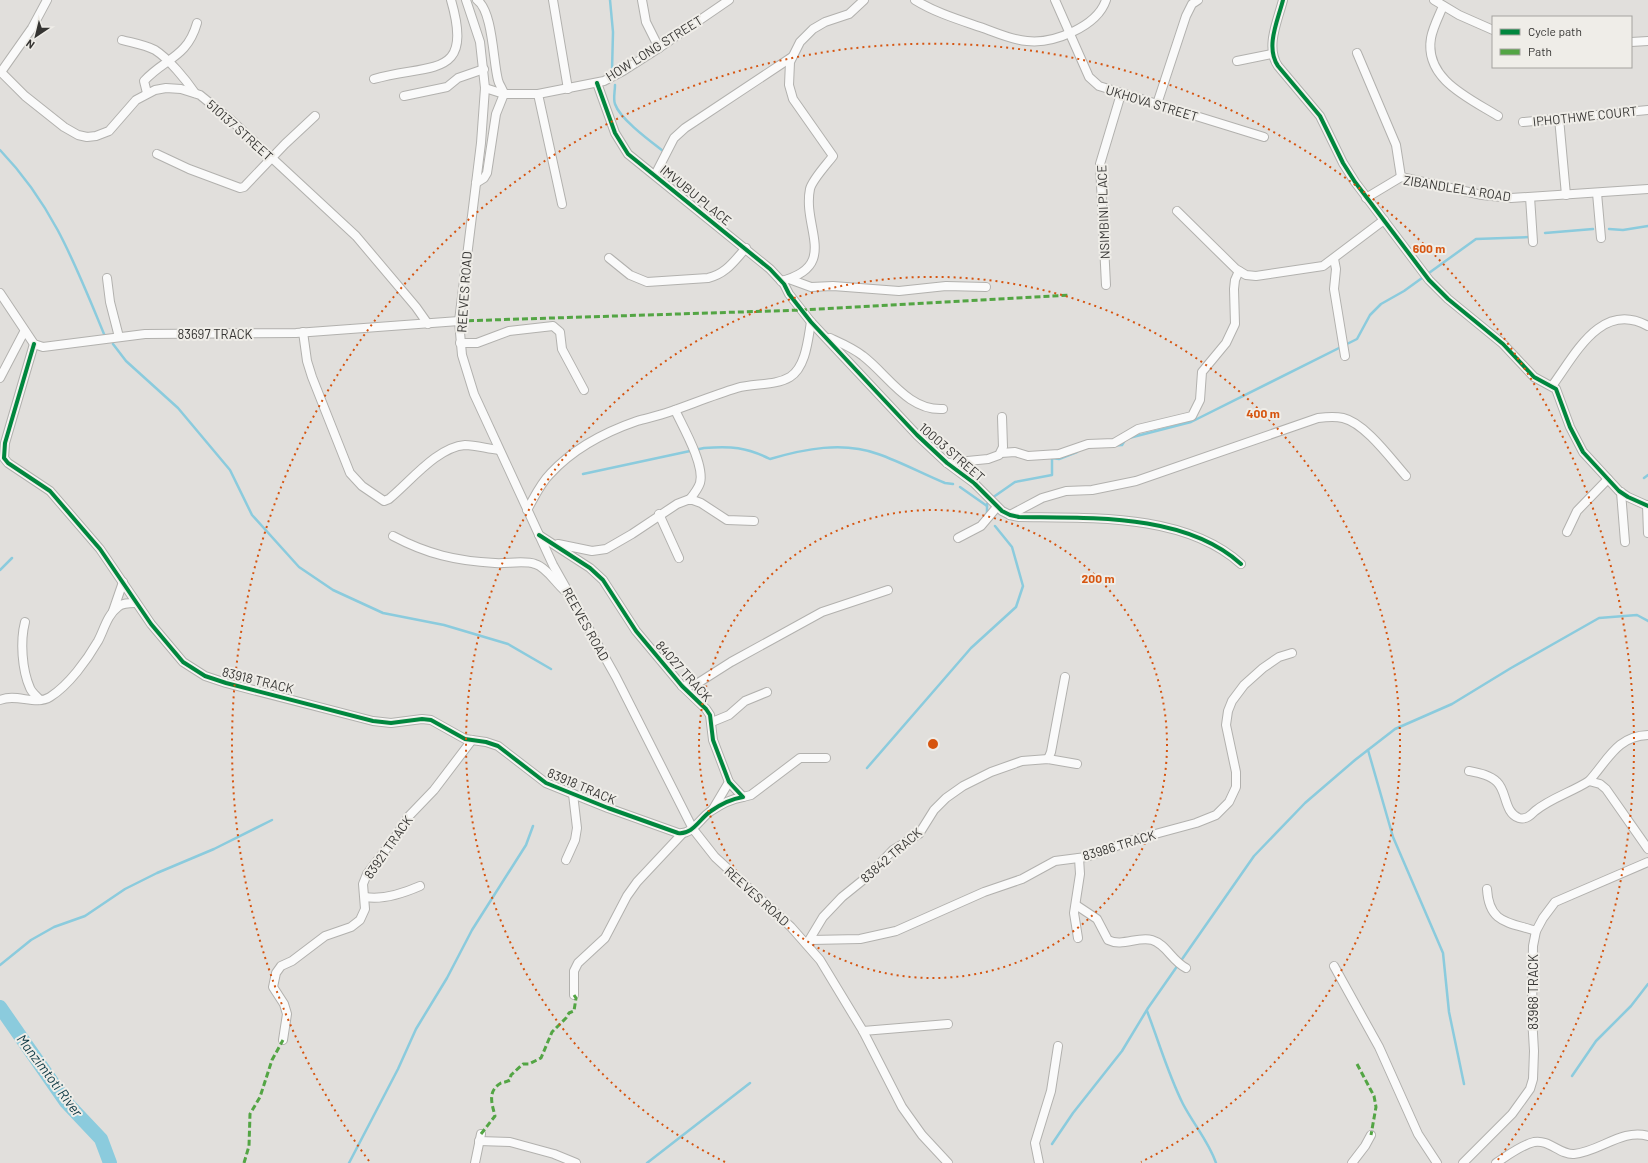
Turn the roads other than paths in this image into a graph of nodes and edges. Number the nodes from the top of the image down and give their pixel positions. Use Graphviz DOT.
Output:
graph roads {
  1 [pos="47,0"];
  2 [pos="451,0"];
  3 [pos="467,0"];
  4 [pos="477,0"];
  5 [pos="553,0"];
  6 [pos="642,0"];
  7 [pos="729,0"];
  8 [pos="864,0"];
  9 [pos="915,0"];
  10 [pos="1055,0"];
  11 [pos="1106,0"];
  12 [pos="1198,0"];
  13 [pos="1283,0"];
  14 [pos="1434,0"];
  15 [pos="1443,6"];
  16 [pos="196,23"];
  17 [pos="1492,30"];
  18 [pos="1070,33"];
  19 [pos="122,40"];
  20 [pos="1648,41"];
  21 [pos="1632,42"];
  22 [pos="659,48"];
  23 [pos="1356,53"];
  24 [pos="1272,54"];
  25 [pos="792,57"];
  26 [pos="1237,61"];
  27 [pos="168,63"];
  28 [pos="484,70"];
  29 [pos="0,72"];
  30 [pos="374,79"];
  31 [pos="598,83"];
  32 [pos="484,88"];
  33 [pos="568,89"];
  34 [pos="147,93"];
  35 [pos="196,93"];
  36 [pos="504,94"];
  37 [pos="538,94"];
  38 [pos="1121,94"];
  39 [pos="404,96"];
  40 [pos="1157,104"];
  41 [pos="1648,110"];
  42 [pos="315,116"];
  43 [pos="1498,116"];
  44 [pos="1559,118"];
  45 [pos="1523,122"];
  46 [pos="1264,137"];
  47 [pos="157,154"];
  48 [pos="271,158"];
  49 [pos="655,175"];
  50 [pos="1401,177"];
  51 [pos="476,183"];
  52 [pos="1648,189"];
  53 [pos="1597,193"];
  54 [pos="1566,196"];
  55 [pos="1530,197"];
  56 [pos="1366,198"];
  57 [pos="562,204"];
  58 [pos="1177,211"];
  59 [pos="1384,220"];
  60 [pos="1601,238"];
  61 [pos="1533,242"];
  62 [pos="746,248"];
  63 [pos="609,258"];
  64 [pos="1334,259"];
  65 [pos="1239,271"];
  66 [pos="107,278"];
  67 [pos="785,280"];
  68 [pos="1106,285"];
  69 [pos="986,287"];
  70 [pos="0,293"];
  71 [pos="803,310"];
  72 [pos="459,321"];
  73 [pos="811,322"];
  74 [pos="428,324"];
  75 [pos="1648,326"];
  76 [pos="24,332"];
  77 [pos="303,332"];
  78 [pos="825,335"];
  79 [pos="119,337"];
  80 [pos="460,343"];
  81 [pos="34,344"];
  82 [pos="1345,356"];
  83 [pos="0,378"];
  84 [pos="1552,386"];
  85 [pos="584,390"];
  86 [pos="944,409"];
  87 [pos="675,410"];
  88 [pos="1002,417"];
  89 [pos="499,450"];
  90 [pos="1001,453"];
  91 [pos="4,454"];
  92 [pos="0,463"];
  93 [pos="947,463"];
  94 [pos="1406,476"];
  95 [pos="1608,480"];
  96 [pos="1621,492"];
  97 [pos="690,499"];
  98 [pos="997,506"];
  99 [pos="1647,506"];
  100 [pos="527,510"];
  101 [pos="660,514"];
  102 [pos="1010,515"];
  103 [pos="754,521"];
  104 [pos="1568,532"];
  105 [pos="1648,533"];
  106 [pos="539,535"];
  107 [pos="392,536"];
  108 [pos="958,538"];
  109 [pos="1625,542"];
  110 [pos="552,543"];
  111 [pos="679,558"];
  112 [pos="1241,564"];
  113 [pos="123,582"];
  114 [pos="888,590"];
  115 [pos="571,596"];
  116 [pos="135,603"];
  117 [pos="112,613"];
  118 [pos="25,622"];
  119 [pos="1292,653"];
  120 [pos="1065,677"];
  121 [pos="682,686"];
  122 [pos="767,692"];
  123 [pos="0,700"];
  124 [pos="40,700"];
  125 [pos="712,722"];
  126 [pos="1648,735"];
  127 [pos="472,740"];
  128 [pos="826,758"];
  129 [pos="1048,758"];
  130 [pos="1077,764"];
  131 [pos="1469,771"];
  132 [pos="1589,781"];
  133 [pos="729,782"];
  134 [pos="572,794"];
  135 [pos="743,797"];
  136 [pos="713,810"];
  137 [pos="693,829"];
  138 [pos="682,834"];
  139 [pos="1648,849"];
  140 [pos="1079,858"];
  141 [pos="566,860"];
  142 [pos="1648,862"];
  143 [pos="420,886"];
  144 [pos="1487,888"];
  145 [pos="365,897"];
  146 [pos="1076,905"];
  147 [pos="1536,931"];
  148 [pos="1078,938"];
  149 [pos="809,942"];
  150 [pos="1334,966"];
  151 [pos="1186,968"];
  152 [pos="574,995"];
  153 [pos="948,1024"];
  154 [pos="863,1031"];
  155 [pos="283,1040"];
  156 [pos="1058,1046"];
  157 [pos="1371,1135"];
  158 [pos="1648,1136"];
  159 [pos="474,1163"];
  160 [pos="576,1163"];
  161 [pos="948,1163"];
  162 [pos="1040,1163"];
  163 [pos="1352,1163"];
  164 [pos="1437,1163"];
  165 [pos="1463,1163"];
  166 [pos="1496,1163"];
  1 -- 29 [label="street"];
  2 -- 30 [label="street"];
  3 -- 28 [label="street, REEVES ROAD"];
  4 -- 36 [label="street"];
  5 -- 33 [label="street"];
  6 -- 22 [label="street"];
  7 -- 22 [label="street, HOW LONG STREET"];
  8 -- 25 [label="street"];
  9 -- 18 [label="street"];
  10 -- 18 [label="street, UKHOVA STREET"];
  11 -- 18 [label="street"];
  12 -- 40 [label="street"];
  13 -- 24 [label="street"];
  14 -- 15 [label="street"];
  15 -- 17 [label="street"];
  15 -- 43 [label="street"];
  16 -- 27 [label="street"];
  18 -- 38 [label="street, UKHOVA STREET"];
  19 -- 27 [label="street"];
  20 -- 21 [label="street"];
  22 -- 31 [label="street, HOW LONG STREET"];
  23 -- 50 [label="street"];
  24 -- 26 [label="street"];
  24 -- 56 [label="street"];
  25 -- 49 [label="street"];
  25 -- 67 [label="street"];
  27 -- 34 [label="street"];
  27 -- 35 [label="street"];
  28 -- 32 [label="street, REEVES ROAD"];
  28 -- 39 [label="street"];
  29 -- 34 [label="street, 510137 STREET"];
  31 -- 33 [label="street, HOW LONG STREET"];
  31 -- 49 [label="street, IMVUBU PLACE"];
  32 -- 36 [label="street, HOW LONG STREET"];
  32 -- 51 [label="street, REEVES ROAD"];
  33 -- 37 [label="street, HOW LONG STREET"];
  34 -- 35 [label="street, 510137 STREET"];
  35 -- 48 [label="street, 510137 STREET"];
  36 -- 37 [label="street, HOW LONG STREET"];
  36 -- 51 [label="street"];
  37 -- 57 [label="street"];
  38 -- 40 [label="street, UKHOVA STREET"];
  38 -- 68 [label="street, NSIMBINI PLACE"];
  40 -- 46 [label="street, UKHOVA STREET"];
  41 -- 44 [label="street, IPHOTHWE COURT"];
  42 -- 48 [label="street"];
  44 -- 45 [label="street, IPHOTHWE COURT"];
  44 -- 54 [label="street"];
  47 -- 48 [label="street"];
  48 -- 74 [label="street, 510137 STREET"];
  49 -- 62 [label="street, IMVUBU PLACE"];
  50 -- 55 [label="street, ZIBANDLELA ROAD"];
  50 -- 56 [label="street, ZIBANDLELA ROAD"];
  51 -- 72 [label="street, REEVES ROAD"];
  52 -- 53 [label="street, ZIBANDLELA ROAD"];
  53 -- 54 [label="street, ZIBANDLELA ROAD"];
  53 -- 60 [label="street"];
  54 -- 55 [label="street, ZIBANDLELA ROAD"];
  55 -- 61 [label="street"];
  56 -- 59 [label="street"];
  58 -- 65 [label="street"];
  59 -- 64 [label="street"];
  59 -- 84 [label="street"];
  62 -- 63 [label="street"];
  62 -- 67 [label="street, IMVUBU PLACE"];
  64 -- 65 [label="street"];
  64 -- 82 [label="street"];
  65 -- 90 [label="street"];
  66 -- 79 [label="street"];
  67 -- 69 [label="street"];
  67 -- 71 [label="street, IMVUBU PLACE"];
  70 -- 76 [label="street"];
  71 -- 73 [label="street, 10003 STREET"];
  72 -- 74 [label="street, 83697 TRACK"];
  72 -- 80 [label="street, REEVES ROAD"];
  73 -- 78 [label="street, 10003 STREET"];
  73 -- 87 [label="street"];
  74 -- 77 [label="street, 83697 TRACK"];
  75 -- 84 [label="street"];
  76 -- 81 [label="street"];
  76 -- 83 [label="street"];
  77 -- 79 [label="street, 83697 TRACK"];
  77 -- 89 [label="street"];
  78 -- 86 [label="street"];
  78 -- 93 [label="street, 10003 STREET"];
  79 -- 81 [label="street, 83697 TRACK"];
  80 -- 85 [label="street"];
  80 -- 89 [label="street, REEVES ROAD"];
  81 -- 91 [label="street"];
  84 -- 95 [label="street"];
  87 -- 97 [label="street"];
  87 -- 100 [label="street"];
  88 -- 90 [label="street"];
  89 -- 100 [label="street, REEVES ROAD"];
  90 -- 93 [label="street"];
  91 -- 92 [label="street"];
  91 -- 113 [label="street, 83918 TRACK"];
  93 -- 98 [label="street, 10003 STREET"];
  94 -- 102 [label="street"];
  95 -- 96 [label="street"];
  95 -- 104 [label="street"];
  96 -- 99 [label="street"];
  96 -- 109 [label="street"];
  97 -- 101 [label="street"];
  97 -- 103 [label="street"];
  98 -- 102 [label="street, 10003 STREET"];
  98 -- 108 [label="street"];
  99 -- 105 [label="street"];
  100 -- 106 [label="street, REEVES ROAD"];
  101 -- 110 [label="street"];
  101 -- 111 [label="street"];
  102 -- 112 [label="street"];
  106 -- 110 [label="street, 84027 TRACK"];
  106 -- 115 [label="street, REEVES ROAD"];
  107 -- 115 [label="street"];
  110 -- 121 [label="street, 84027 TRACK"];
  113 -- 116 [label="street, 83918 TRACK"];
  113 -- 117 [label="street"];
  114 -- 121 [label="street"];
  115 -- 137 [label="street, REEVES ROAD"];
  116 -- 117 [label="street"];
  116 -- 127 [label="street, 83918 TRACK"];
  117 -- 124 [label="street"];
  118 -- 124 [label="street"];
  119 -- 140 [label="street, 83986 TRACK"];
  120 -- 129 [label="street"];
  121 -- 125 [label="street, 84027 TRACK"];
  122 -- 125 [label="street"];
  123 -- 124 [label="street"];
  125 -- 133 [label="street, 84027 TRACK"];
  126 -- 132 [label="street"];
  127 -- 134 [label="street, 83918 TRACK"];
  127 -- 145 [label="street, 83921 TRACK"];
  128 -- 135 [label="street"];
  129 -- 130 [label="street, 83842 TRACK"];
  129 -- 149 [label="street, 83842 TRACK"];
  131 -- 132 [label="street"];
  132 -- 139 [label="street"];
  133 -- 135 [label="street, 84027 TRACK"];
  133 -- 136 [label="street"];
  134 -- 138 [label="street, 83918 TRACK"];
  134 -- 141 [label="street"];
  135 -- 136 [label="street"];
  136 -- 137 [label="street"];
  137 -- 138 [label="street"];
  137 -- 149 [label="street, REEVES ROAD"];
  138 -- 152 [label="street"];
  140 -- 146 [label="street"];
  140 -- 149 [label="street, 83986 TRACK"];
  142 -- 147 [label="street, 83968 TRACK"];
  143 -- 145 [label="street"];
  144 -- 147 [label="street"];
  145 -- 155 [label="street, 83921 TRACK"];
  146 -- 148 [label="street"];
  146 -- 151 [label="street"];
  147 -- 165 [label="street, 83968 TRACK"];
  149 -- 154 [label="street, REEVES ROAD"];
  150 -- 164 [label="street"];
  153 -- 154 [label="street"];
  154 -- 161 [label="street, REEVES ROAD"];
  156 -- 162 [label="street"];
  157 -- 163 [label="street"];
  158 -- 166 [label="street"];
  159 -- 160 [label="street"];
}
